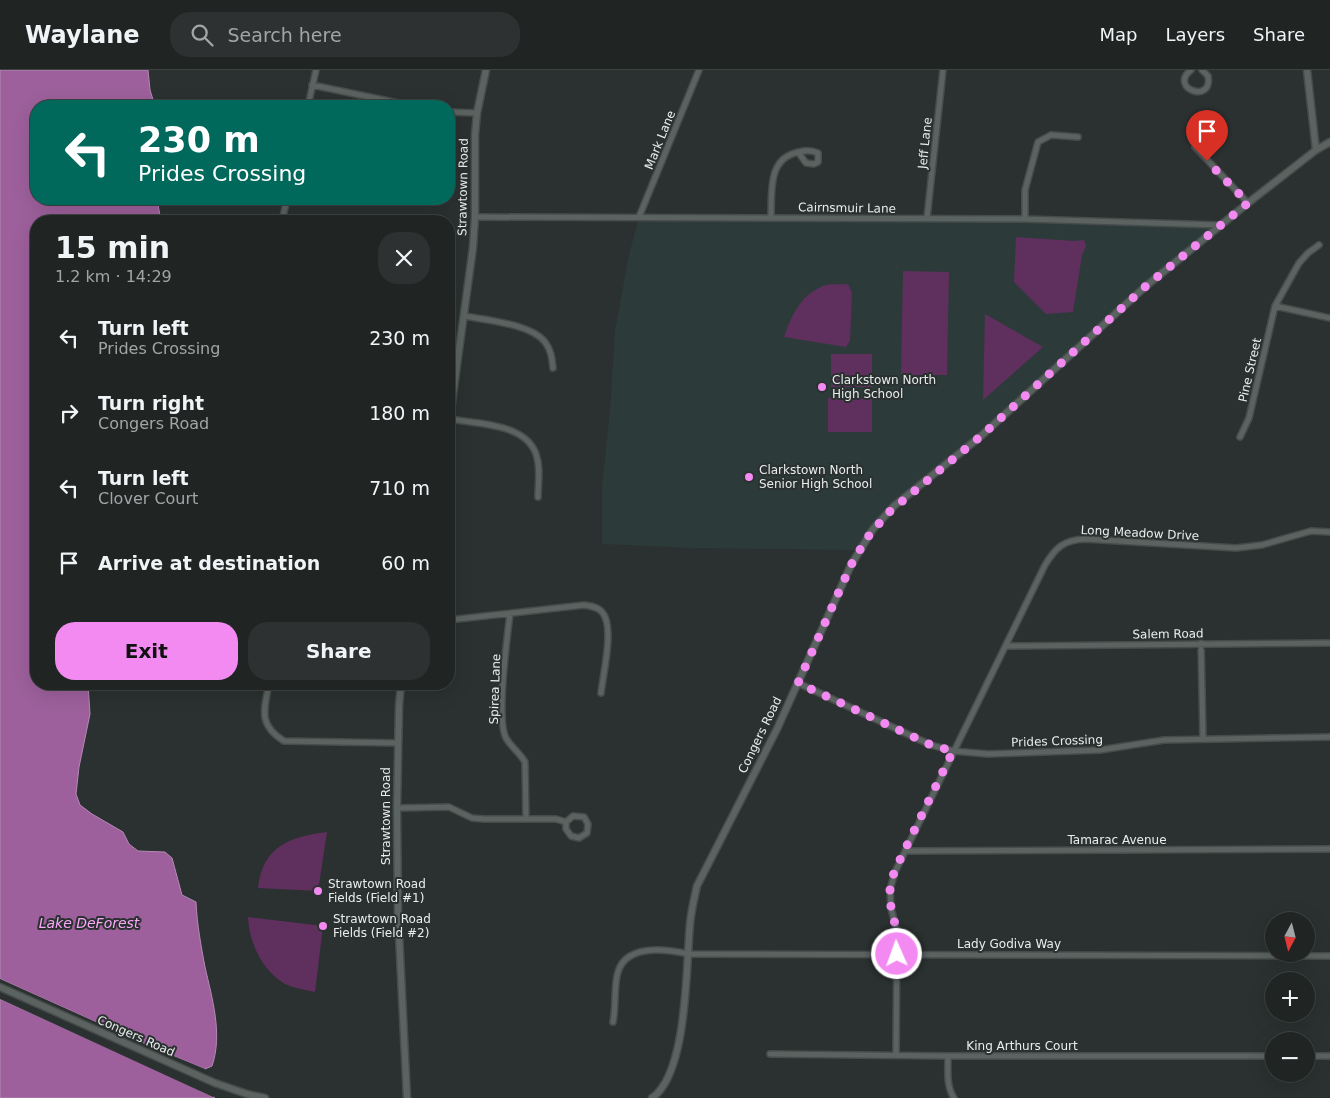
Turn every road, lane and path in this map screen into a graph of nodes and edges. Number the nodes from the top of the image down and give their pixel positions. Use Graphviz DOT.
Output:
graph roads {
  1 [pos="316,70"];
  2 [pos="486,70"];
  3 [pos="699,70"];
  4 [pos="943,70"];
  5 [pos="1191,70"];
  6 [pos="1202,70"];
  7 [pos="1307,70"];
  8 [pos="312,85"];
  9 [pos="309,100"];
  10 [pos="385,100"];
  11 [pos="455,112"];
  12 [pos="477,113"];
  13 [pos="1078,137"];
  14 [pos="1330,142"];
  15 [pos="1196,147"];
  16 [pos="1316,150"];
  17 [pos="798,152"];
  18 [pos="1248,203"];
  19 [pos="475,217"];
  20 [pos="639,217"];
  21 [pos="770,217"];
  22 [pos="927,218"];
  23 [pos="1025,219"];
  24 [pos="1219,225"];
  25 [pos="1319,245"];
  26 [pos="1275,306"];
  27 [pos="464,316"];
  28 [pos="1330,318"];
  29 [pos="553,368"];
  30 [pos="455,379"];
  31 [pos="455,422"];
  32 [pos="1240,437"];
  33 [pos="538,497"];
  34 [pos="1330,532"];
  35 [pos="510,614"];
  36 [pos="455,619"];
  37 [pos="1201,643"];
  38 [pos="1330,643"];
  39 [pos="1006,646"];
  40 [pos="798,683"];
  41 [pos="268,690"];
  42 [pos="400,690"];
  43 [pos="601,693"];
  44 [pos="1330,737"];
  45 [pos="1203,739"];
  46 [pos="397,743"];
  47 [pos="953,751"];
  48 [pos="397,808"];
  49 [pos="526,819"];
  50 [pos="566,822"];
  51 [pos="1330,849"];
  52 [pos="905,851"];
  53 [pos="689,954"];
  54 [pos="897,954"];
  55 [pos="1330,956"];
  56 [pos="0,987"];
  57 [pos="613,1022"];
  58 [pos="770,1054"];
  59 [pos="896,1055"];
  60 [pos="948,1056"];
  61 [pos="1265,1056"];
  62 [pos="1315,1056"];
  63 [pos="1330,1056"];
  64 [pos="266,1098"];
  65 [pos="407,1098"];
  66 [pos="652,1098"];
  67 [pos="954,1098"];
  1 -- 8 [label="street"];
  2 -- 12 [label="street, Strawtown Road"];
  3 -- 20 [label="street, Mark Lane"];
  4 -- 22 [label="street, Jeff Lane"];
  5 -- 6 [label="street"];
  7 -- 16 [label="street"];
  8 -- 9 [label="street"];
  8 -- 10 [label="street"];
  11 -- 12 [label="street"];
  12 -- 19 [label="street, Strawtown Road"];
  13 -- 23 [label="street"];
  14 -- 16 [label="street, Congers Road"];
  15 -- 18 [label="street"];
  16 -- 18 [label="street, Congers Road"];
  17 -- 21 [label="street"];
  18 -- 24 [label="street, Congers Road"];
  19 -- 20 [label="street, Cairnsmuir Lane"];
  19 -- 27 [label="street, Strawtown Road"];
  20 -- 21 [label="street, Cairnsmuir Lane"];
  21 -- 22 [label="street, Cairnsmuir Lane"];
  22 -- 23 [label="street, Cairnsmuir Lane"];
  23 -- 24 [label="street, Cairnsmuir Lane"];
  24 -- 40 [label="street, Congers Road"];
  25 -- 26 [label="street, Pine Street"];
  26 -- 28 [label="street"];
  26 -- 32 [label="street, Pine Street"];
  27 -- 29 [label="street"];
  27 -- 30 [label="street, Strawtown Road"];
  31 -- 33 [label="street"];
  34 -- 39 [label="street, Long Meadow Drive"];
  35 -- 36 [label="street"];
  35 -- 43 [label="street"];
  35 -- 49 [label="street, Spirea Lane"];
  37 -- 38 [label="street, Salem Road"];
  37 -- 39 [label="street, Salem Road"];
  37 -- 45 [label="street"];
  39 -- 47 [label="street, Long Meadow Drive"];
  40 -- 47 [label="street, Prides Crossing"];
  40 -- 53 [label="street, Congers Road"];
  41 -- 46 [label="street"];
  42 -- 46 [label="street, Strawtown Road"];
  44 -- 45 [label="street, Prides Crossing"];
  45 -- 47 [label="street, Prides Crossing"];
  46 -- 48 [label="street, Strawtown Road"];
  47 -- 52 [label="street, Long Meadow Drive"];
  48 -- 49 [label="street"];
  48 -- 65 [label="street, Strawtown Road"];
  49 -- 50 [label="street"];
  50 -- 50 [label="street"];
  51 -- 52 [label="street, Tamarac Avenue"];
  52 -- 54 [label="street, Long Meadow Drive"];
  53 -- 54 [label="street, Lady Godiva Way"];
  53 -- 57 [label="street, Lady Godiva Way"];
  53 -- 66 [label="street, Congers Road"];
  54 -- 55 [label="street, Lady Godiva Way"];
  54 -- 59 [label="street, Long Meadow Drive"];
  56 -- 64 [label="street, Congers Road"];
  58 -- 59 [label="street, King Arthurs Court"];
  59 -- 60 [label="street, King Arthurs Court"];
  60 -- 61 [label="street, King Arthurs Court"];
  60 -- 67 [label="street"];
  62 -- 63 [label="street"];
}
